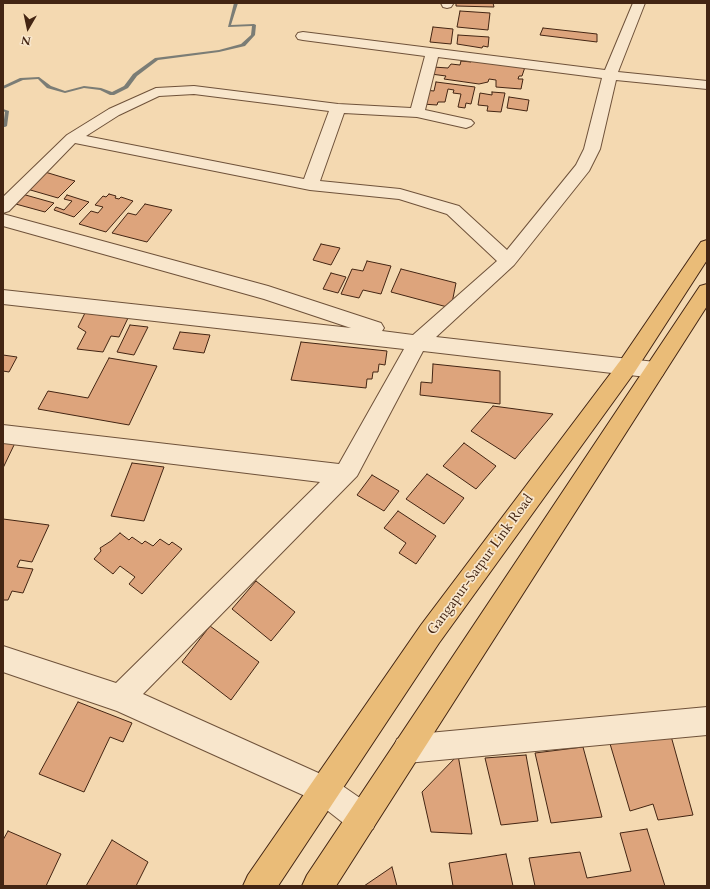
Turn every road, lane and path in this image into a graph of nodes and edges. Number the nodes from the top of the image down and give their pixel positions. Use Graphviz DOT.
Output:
graph roads {
  1 [pos="639,3"];
  2 [pos="303,36"];
  3 [pos="433,52"];
  4 [pos="610,75"];
  5 [pos="707,85"];
  6 [pos="338,108"];
  7 [pos="417,113"];
  8 [pos="466,123"];
  9 [pos="72,138"];
  10 [pos="310,185"];
  11 [pos="3,207"];
  12 [pos="3,220"];
  13 [pos="707,246"];
  14 [pos="508,261"];
  15 [pos="707,291"];
  16 [pos="6,302"];
  17 [pos="417,342"];
  18 [pos="626,367"];
  19 [pos="655,370"];
  20 [pos="3,434"];
  21 [pos="343,475"];
  22 [pos="3,659"];
  23 [pos="120,698"];
  24 [pos="707,721"];
  25 [pos="407,749"];
  26 [pos="324,790"];
  27 [pos="362,818"];
  28 [pos="259,886"];
  29 [pos="318,886"];
  1 -- 4 [label="street"];
  2 -- 3 [label="street"];
  3 -- 4 [label="street"];
  3 -- 7 [label="street"];
  4 -- 5 [label="street"];
  4 -- 14 [label="street"];
  6 -- 7 [label="street"];
  6 -- 9 [label="street"];
  6 -- 10 [label="street"];
  7 -- 8 [label="street"];
  9 -- 10 [label="street"];
  9 -- 11 [label="street"];
  10 -- 14 [label="street"];
  12 -- 17 [label="street"];
  13 -- 18 [label="main road, Gangapur-Satpur Link Road"];
  14 -- 17 [label="street"];
  15 -- 19 [label="main road"];
  16 -- 17 [label="street"];
  17 -- 18 [label="street"];
  17 -- 21 [label="street"];
  18 -- 19 [label="street"];
  18 -- 26 [label="main road, Gangapur-Satpur Link Road"];
  19 -- 25 [label="main road"];
  20 -- 21 [label="street"];
  21 -- 23 [label="street"];
  22 -- 23 [label="street"];
  23 -- 26 [label="street"];
  24 -- 25 [label="street"];
  25 -- 27 [label="main road"];
  26 -- 27 [label="street"];
  26 -- 28 [label="main road, Gangapur-Satpur Link Road"];
  27 -- 29 [label="main road"];
}
